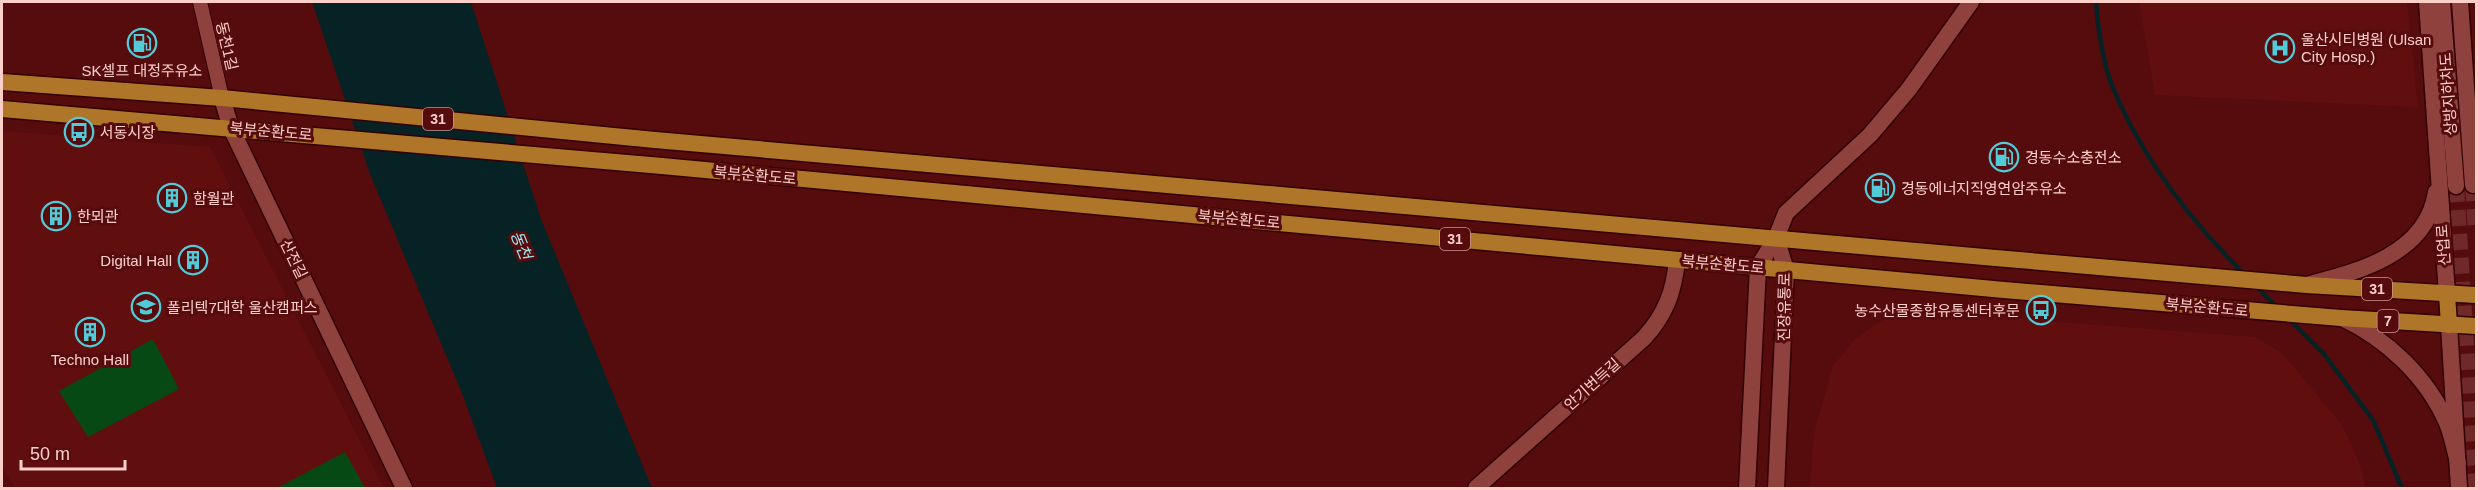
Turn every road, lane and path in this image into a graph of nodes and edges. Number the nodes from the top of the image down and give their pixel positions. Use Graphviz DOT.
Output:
graph roads {
  1 [pos="200,2"];
  2 [pos="1971,2"];
  3 [pos="2427,2"];
  4 [pos="2442,2"];
  5 [pos="2460,2"];
  6 [pos="2,82"];
  7 [pos="222,98"];
  8 [pos="2,109"];
  9 [pos="231,128"];
  10 [pos="2439,176"];
  11 [pos="2473,185"];
  12 [pos="2456,186"];
  13 [pos="1776,238"];
  14 [pos="1677,260"];
  15 [pos="1758,267"];
  16 [pos="1786,270"];
  17 [pos="2300,284"];
  18 [pos="2447,294"];
  19 [pos="2476,295"];
  20 [pos="2334,317"];
  21 [pos="2449,325"];
  22 [pos="2476,326"];
  23 [pos="2458,463"];
  24 [pos="404,489"];
  25 [pos="1476,489"];
  26 [pos="1747,489"];
  27 [pos="1776,489"];
  28 [pos="2459,489"];
  1 -- 7 [label="street, 동천1길"];
  2 -- 13 [label="street"];
  3 -- 10 [label="street, 산업로"];
  4 -- 12 [label="street, 상방지하차도"];
  5 -- 11 [label="street"];
  6 -- 7 [label="main road, 북부순환도로 / 31"];
  7 -- 9 [label="street, 산전길"];
  7 -- 13 [label="main road, 북부순환도로 / 31"];
  8 -- 9 [label="main road, 북부순환도로 / 31"];
  9 -- 14 [label="main road, 북부순환도로 / 31"];
  9 -- 24 [label="street, 산전길"];
  10 -- 17 [label="street"];
  10 -- 18 [label="street, 산업로"];
  13 -- 15 [label="street, 진장유통로"];
  13 -- 16 [label="street, 진장유통로"];
  13 -- 17 [label="main road, 북부순환도로 / 31"];
  14 -- 15 [label="main road, 북부순환도로 / 31"];
  14 -- 25 [label="street, 안기번득길"];
  15 -- 16 [label="main road, 북부순환도로 / 31"];
  15 -- 26 [label="street, 진장유통로"];
  16 -- 20 [label="main road, 북부순환도로 / 31"];
  16 -- 27 [label="street, 진장유통로"];
  17 -- 18 [label="main road, 북부순환도로 / 31"];
  18 -- 19 [label="main road, 북부순환도로 / 31"];
  18 -- 21 [label="main road, 산업로"];
  20 -- 21 [label="main road, 북부순환도로 / 7"];
  20 -- 23 [label="street"];
  21 -- 22 [label="main road, 북부순환도로 / 7"];
  21 -- 23 [label="street, 산업로"];
  23 -- 28 [label="street, 산업로"];
}
